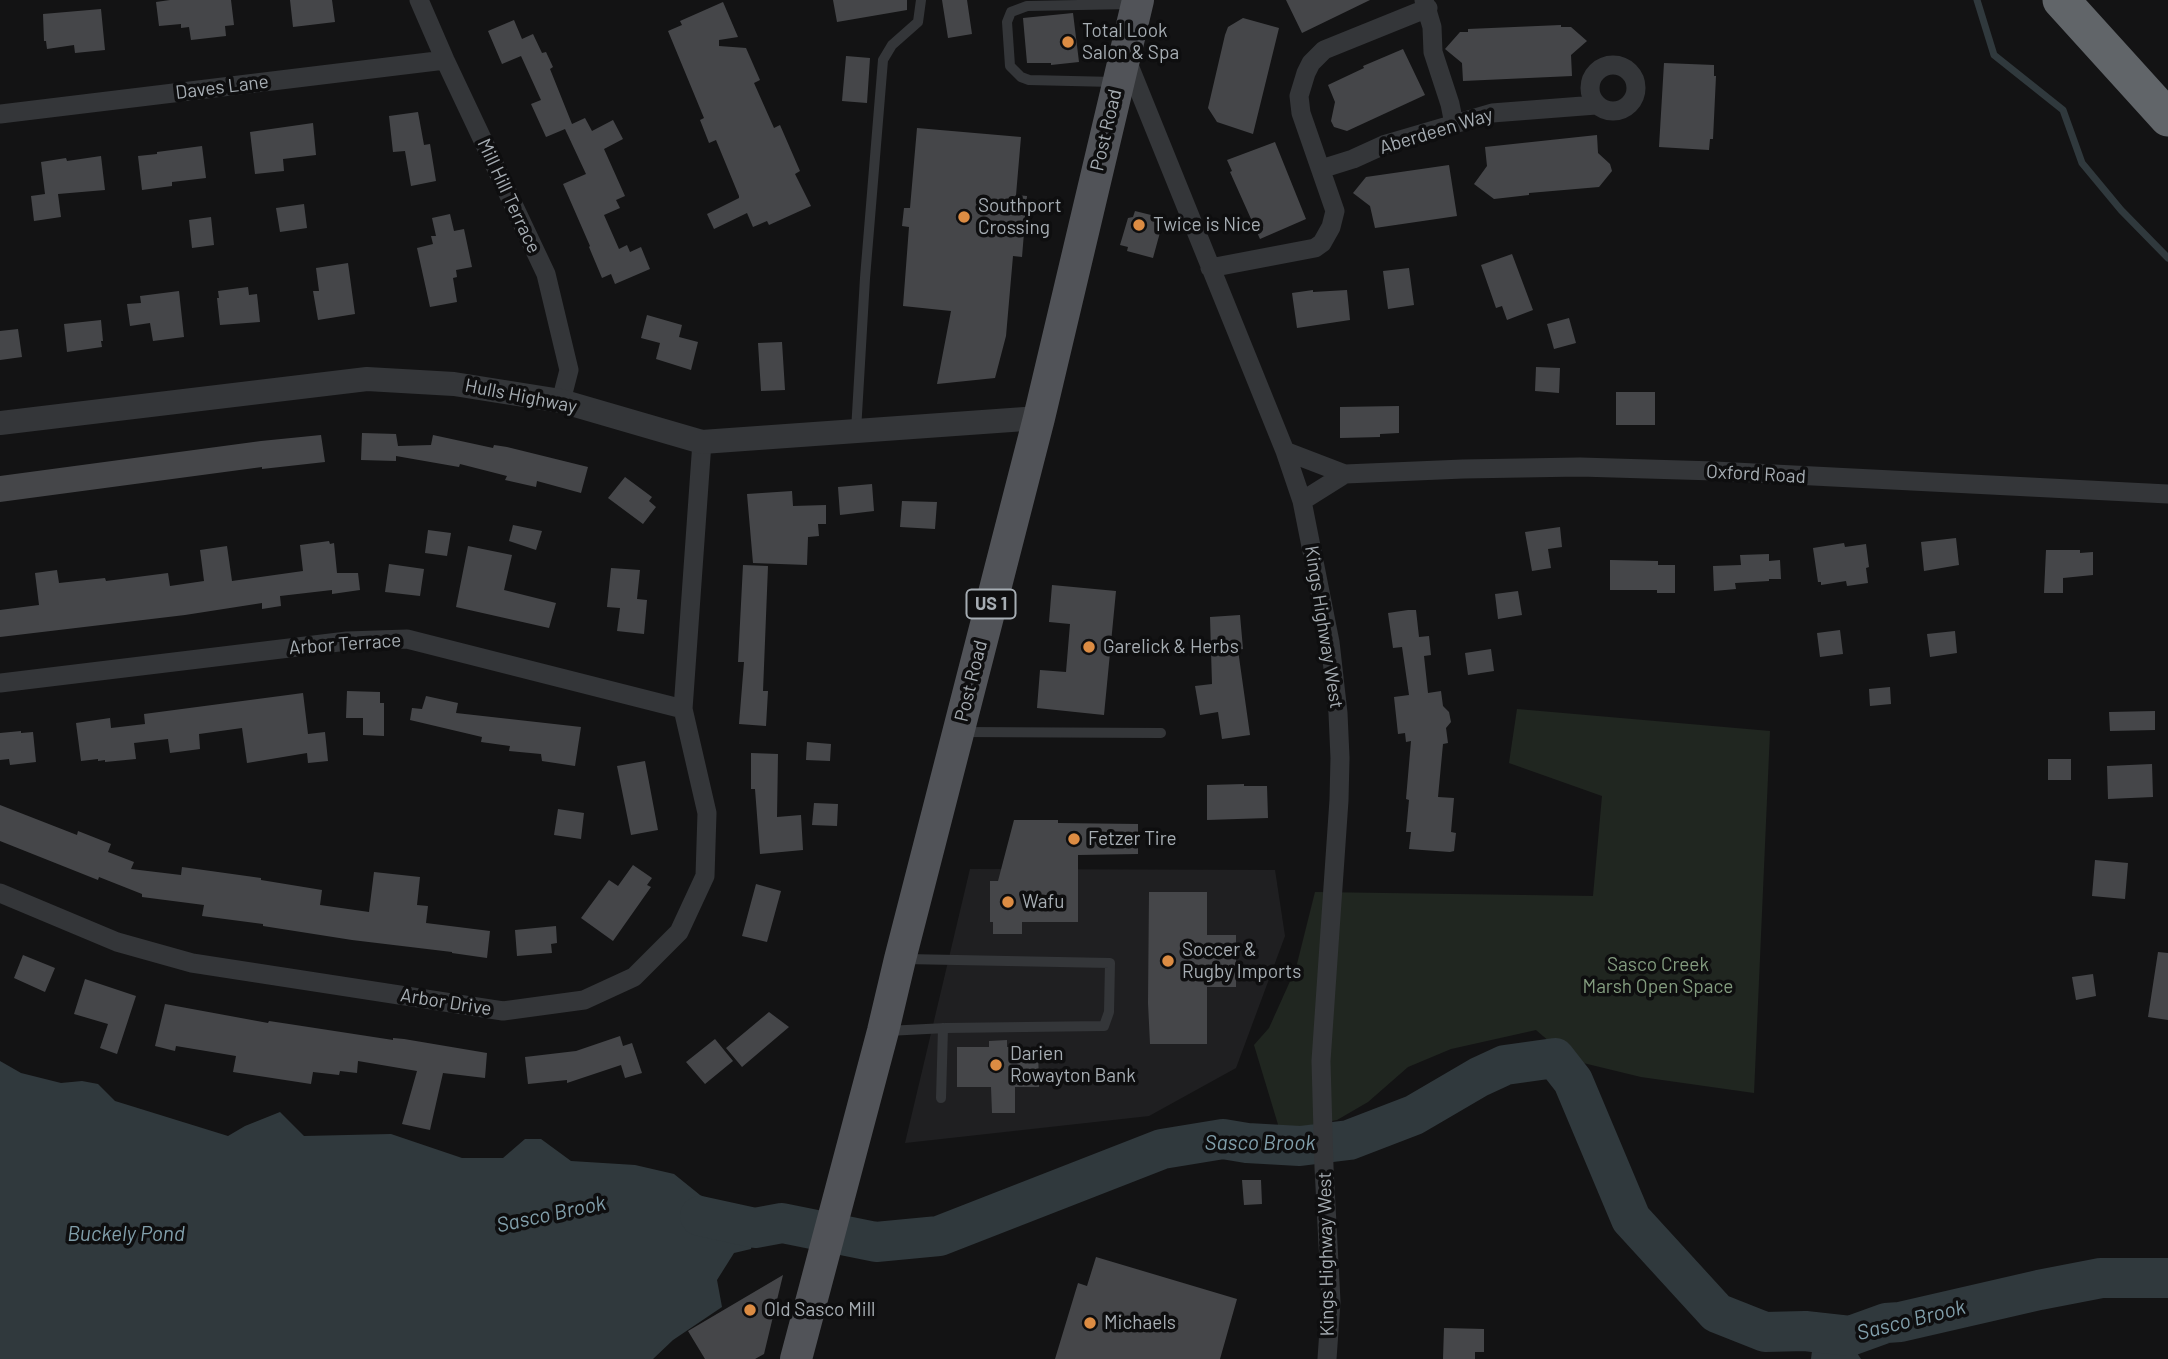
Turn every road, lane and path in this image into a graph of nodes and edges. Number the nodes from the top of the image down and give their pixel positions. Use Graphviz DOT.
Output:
graph roads {
  1 [pos="419,0"];
  2 [pos="921,0"];
  3 [pos="2062,0"];
  4 [pos="1138,2"];
  5 [pos="1426,4"];
  6 [pos="445,60"];
  7 [pos="1121,68"];
  8 [pos="1596,104"];
  9 [pos="0,114"];
  10 [pos="2168,118"];
  11 [pos="1454,124"];
  12 [pos="1321,169"];
  13 [pos="1210,268"];
  14 [pos="561,401"];
  15 [pos="1039,418"];
  16 [pos="0,423"];
  17 [pos="856,431"];
  18 [pos="702,442"];
  19 [pos="1285,451"];
  20 [pos="1345,474"];
  21 [pos="2168,494"];
  22 [pos="1302,501"];
  23 [pos="0,683"];
  24 [pos="683,709"];
  25 [pos="958,732"];
  26 [pos="1161,733"];
  27 [pos="0,893"];
  28 [pos="900,959"];
  29 [pos="943,1028"];
  30 [pos="883,1031"];
  31 [pos="941,1098"];
  32 [pos="796,1359"];
  33 [pos="1327,1359"];
  1 -- 6 [label="street, Mill Hill Terrace"];
  2 -- 17 [label="lane"];
  3 -- 10 [label="highway"];
  4 -- 7 [label="main road, Post Road / US 1"];
  4 -- 7 [label="lane"];
  5 -- 11 [label="street"];
  5 -- 12 [label="street"];
  6 -- 9 [label="street, Daves Lane"];
  6 -- 14 [label="street, Mill Hill Terrace"];
  7 -- 13 [label="street, Kings Highway West"];
  7 -- 15 [label="main road, Post Road / US 1"];
  8 -- 11 [label="street, Aberdeen Way"];
  11 -- 12 [label="street, Aberdeen Way"];
  12 -- 13 [label="street"];
  13 -- 19 [label="street, Kings Highway West"];
  14 -- 16 [label="street, Hulls Highway"];
  14 -- 18 [label="street, Hulls Highway"];
  15 -- 17 [label="street, Hulls Highway"];
  15 -- 25 [label="main road, Post Road / US 1"];
  17 -- 18 [label="street, Hulls Highway"];
  18 -- 24 [label="street, Arbor Drive"];
  19 -- 20 [label="street, Oxford Road"];
  19 -- 22 [label="street, Kings Highway West"];
  20 -- 21 [label="street, Oxford Road"];
  20 -- 22 [label="street, Oxford Road"];
  22 -- 33 [label="street, Kings Highway West"];
  23 -- 24 [label="street, Arbor Terrace"];
  24 -- 27 [label="street, Arbor Drive"];
  25 -- 26 [label="lane"];
  25 -- 28 [label="main road, Post Road / US 1"];
  28 -- 29 [label="lane"];
  28 -- 30 [label="main road, Post Road / US 1"];
  29 -- 30 [label="lane"];
  29 -- 31 [label="lane"];
  30 -- 32 [label="main road, Post Road / US 1"];
}
